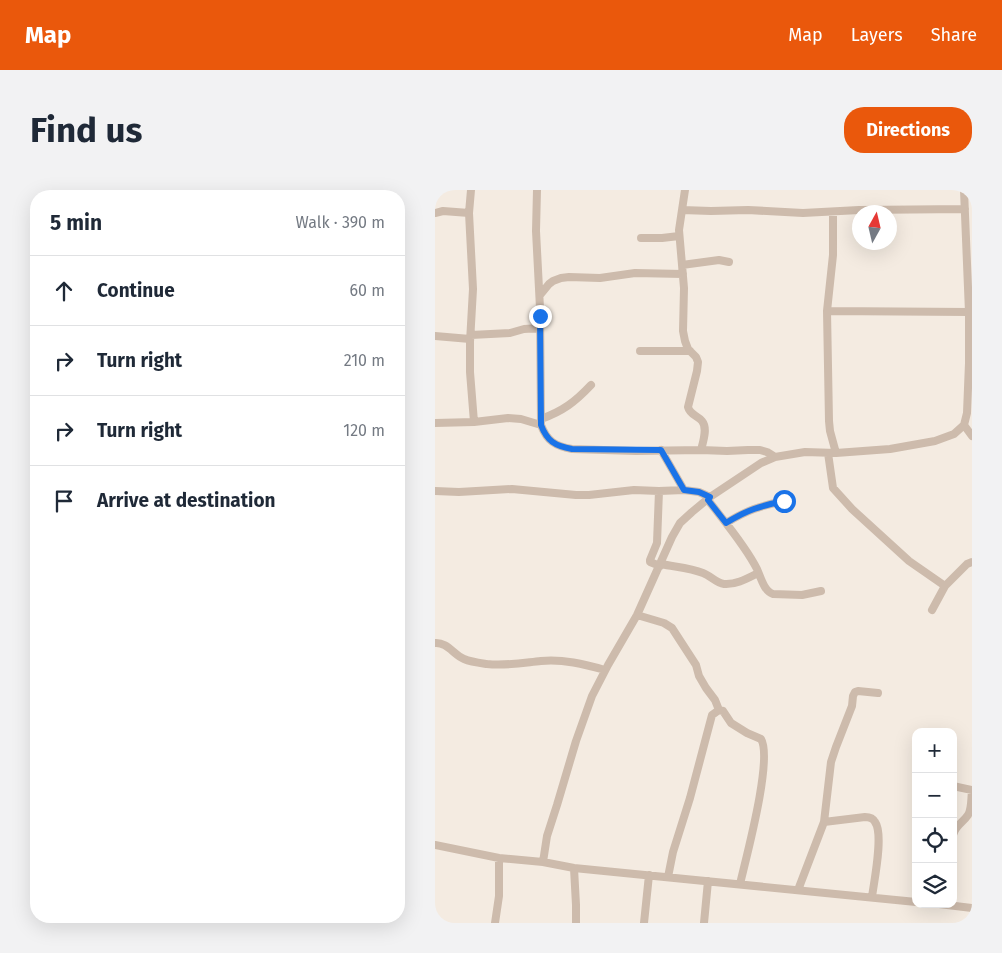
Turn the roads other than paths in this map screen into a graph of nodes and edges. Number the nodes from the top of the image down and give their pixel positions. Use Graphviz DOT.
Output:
graph roads {
  1 [pos="471,190"];
  2 [pos="537,190"];
  3 [pos="685,190"];
  4 [pos="964,190"];
  5 [pos="965,209"];
  6 [pos="681,210"];
  7 [pos="833,212"];
  8 [pos="435,213"];
  9 [pos="469,213"];
  10 [pos="679,236"];
  11 [pos="641,238"];
  12 [pos="729,262"];
  13 [pos="682,265"];
  14 [pos="683,274"];
  15 [pos="540,295"];
  16 [pos="827,310"];
  17 [pos="969,312"];
  18 [pos="540,328"];
  19 [pos="435,336"];
  20 [pos="471,337"];
  21 [pos="640,351"];
  22 [pos="690,351"];
  23 [pos="591,386"];
  24 [pos="970,413"];
  25 [pos="474,422"];
  26 [pos="541,422"];
  27 [pos="435,423"];
  28 [pos="964,425"];
  29 [pos="972,436"];
  30 [pos="661,450"];
  31 [pos="701,450"];
  32 [pos="832,453"];
  33 [pos="775,457"];
  34 [pos="684,490"];
  35 [pos="435,491"];
  36 [pos="659,491"];
  37 [pos="709,498"];
  38 [pos="784,501"];
  39 [pos="726,523"];
  40 [pos="972,562"];
  41 [pos="660,565"];
  42 [pos="758,573"];
  43 [pos="945,586"];
  44 [pos="821,591"];
  45 [pos="932,610"];
  46 [pos="637,615"];
  47 [pos="435,643"];
  48 [pos="605,670"];
  49 [pos="879,693"];
  50 [pos="719,710"];
  51 [pos="957,787"];
  52 [pos="972,790"];
  53 [pos="824,822"];
  54 [pos="957,826"];
  55 [pos="435,845"];
  56 [pos="499,858"];
  57 [pos="543,862"];
  58 [pos="574,868"];
  59 [pos="649,875"];
  60 [pos="667,878"];
  61 [pos="708,881"];
  62 [pos="740,884"];
  63 [pos="798,890"];
  64 [pos="872,897"];
  65 [pos="912,902"];
  66 [pos="957,906"];
  67 [pos="972,908"];
  68 [pos="495,923"];
  69 [pos="575,923"];
  70 [pos="644,923"];
  71 [pos="705,923"];
  1 -- 9 [label="street"];
  2 -- 15 [label="street"];
  3 -- 6 [label="street"];
  4 -- 5 [label="street"];
  5 -- 7 [label="street"];
  5 -- 17 [label="street"];
  6 -- 7 [label="street"];
  6 -- 10 [label="street"];
  7 -- 16 [label="street"];
  8 -- 9 [label="street"];
  9 -- 20 [label="street"];
  10 -- 11 [label="street"];
  10 -- 13 [label="street"];
  12 -- 13 [label="street"];
  13 -- 14 [label="street"];
  14 -- 15 [label="street"];
  14 -- 22 [label="street"];
  15 -- 18 [label="street"];
  16 -- 17 [label="street"];
  16 -- 32 [label="street"];
  17 -- 24 [label="street"];
  18 -- 20 [label="street"];
  18 -- 26 [label="street"];
  19 -- 20 [label="street"];
  20 -- 25 [label="street"];
  21 -- 22 [label="street"];
  22 -- 31 [label="street"];
  23 -- 26 [label="street"];
  24 -- 28 [label="street"];
  25 -- 26 [label="street"];
  25 -- 27 [label="street"];
  26 -- 30 [label="street"];
  28 -- 29 [label="street"];
  28 -- 32 [label="street"];
  30 -- 31 [label="street"];
  30 -- 34 [label="street"];
  31 -- 33 [label="street"];
  32 -- 33 [label="street"];
  32 -- 43 [label="street"];
  33 -- 37 [label="street"];
  34 -- 36 [label="street"];
  34 -- 37 [label="street"];
  35 -- 36 [label="street"];
  36 -- 41 [label="street"];
  37 -- 39 [label="street"];
  37 -- 41 [label="street"];
  38 -- 39 [label="street"];
  39 -- 42 [label="street"];
  40 -- 43 [label="street"];
  41 -- 42 [label="street"];
  41 -- 46 [label="street"];
  42 -- 44 [label="street"];
  43 -- 45 [label="street"];
  46 -- 48 [label="street"];
  46 -- 50 [label="street"];
  47 -- 48 [label="street"];
  48 -- 57 [label="street"];
  49 -- 53 [label="street"];
  50 -- 60 [label="street"];
  50 -- 62 [label="street"];
  51 -- 52 [label="street"];
  52 -- 54 [label="street"];
  53 -- 63 [label="street"];
  53 -- 64 [label="street"];
  55 -- 56 [label="street"];
  56 -- 57 [label="street"];
  56 -- 68 [label="street"];
  57 -- 58 [label="street"];
  58 -- 59 [label="street"];
  58 -- 69 [label="street"];
  59 -- 60 [label="street"];
  59 -- 70 [label="street"];
  60 -- 61 [label="street"];
  61 -- 62 [label="street"];
  61 -- 71 [label="street"];
  62 -- 63 [label="street"];
  63 -- 64 [label="street"];
  64 -- 65 [label="street"];
  66 -- 67 [label="street"];
}
